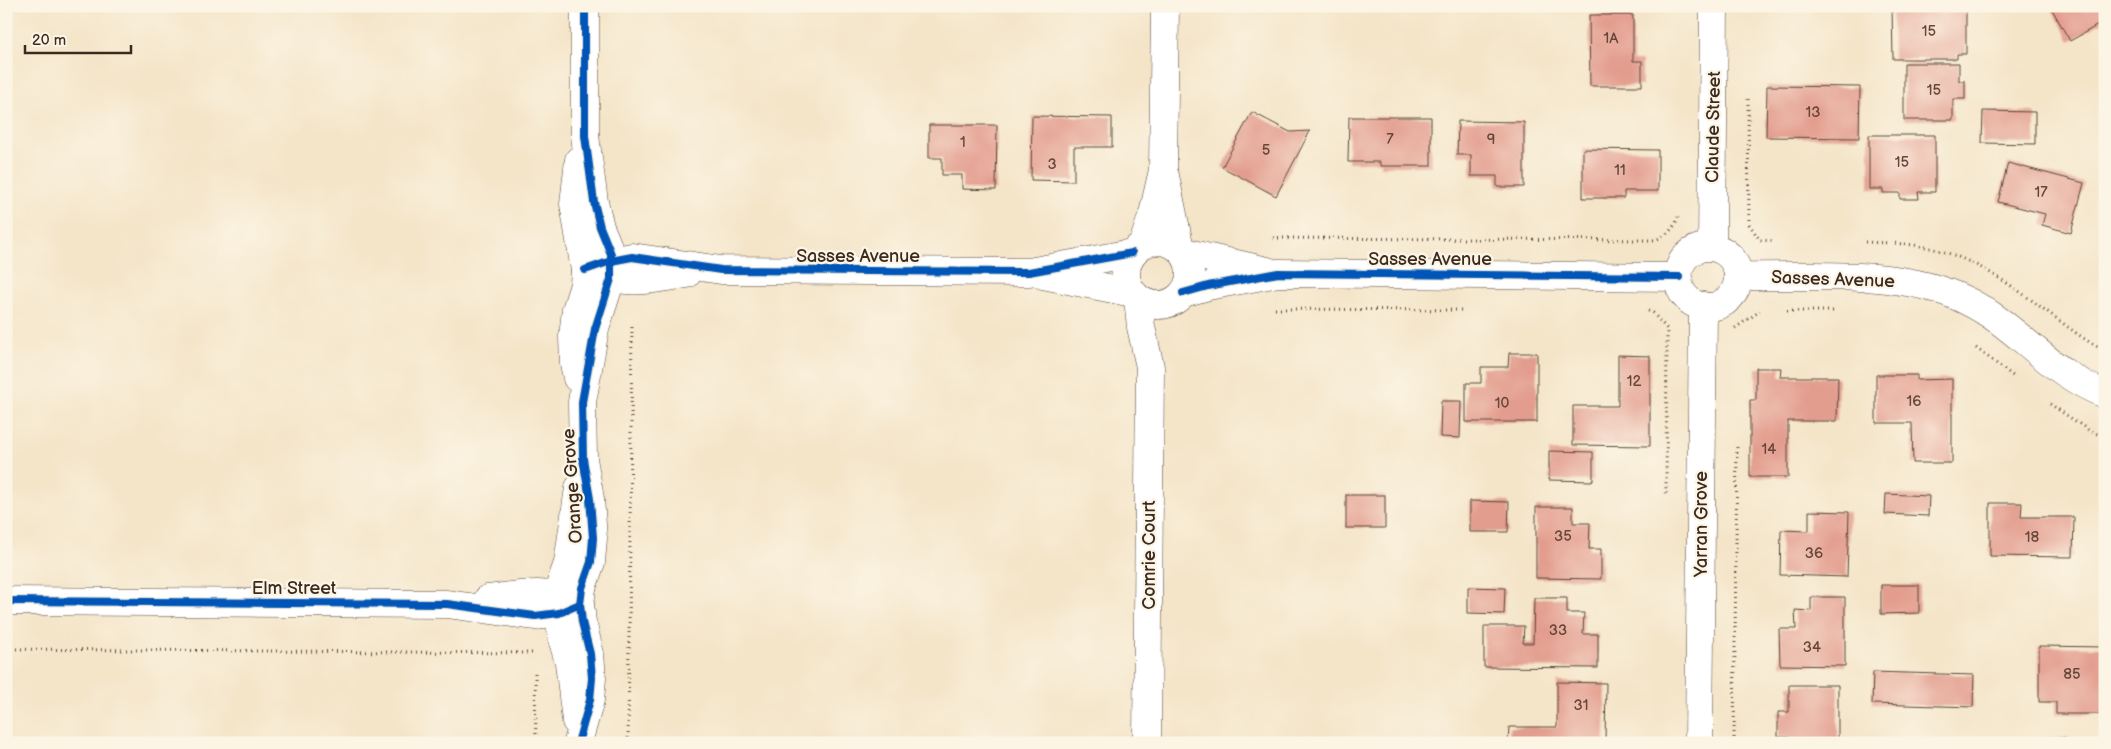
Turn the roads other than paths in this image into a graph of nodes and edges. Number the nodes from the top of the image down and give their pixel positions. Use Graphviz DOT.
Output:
graph roads {
  1 [pos="585,6"];
  2 [pos="1165,6"];
  3 [pos="1714,6"];
  4 [pos="584,136"];
  5 [pos="1163,170"];
  6 [pos="1712,247"];
  7 [pos="1137,249"];
  8 [pos="1181,250"];
  9 [pos="585,270"];
  10 [pos="611,270"];
  11 [pos="1029,272"];
  12 [pos="1278,273"];
  13 [pos="1738,276"];
  14 [pos="1678,277"];
  15 [pos="1135,296"];
  16 [pos="1175,298"];
  17 [pos="1703,306"];
  18 [pos="1150,367"];
  19 [pos="2105,394"];
  20 [pos="582,402"];
  21 [pos="6,601"];
  22 [pos="566,604"];
  23 [pos="578,742"];
  24 [pos="1147,743"];
  25 [pos="1699,743"];
  1 -- 4 [label="street, Orange Grove"];
  2 -- 5 [label="street"];
  3 -- 6 [label="street, Claude Street"];
  4 -- 9 [label="street, Orange Grove"];
  4 -- 10 [label="street, Orange Grove"];
  5 -- 7 [label="street"];
  5 -- 8 [label="street"];
  6 -- 13 [label="street"];
  6 -- 14 [label="street"];
  7 -- 8 [label="street"];
  7 -- 11 [label="street, Sasses Avenue"];
  7 -- 15 [label="street"];
  8 -- 12 [label="street, Sasses Avenue"];
  8 -- 16 [label="street"];
  9 -- 10 [label="street, Sasses Avenue"];
  9 -- 20 [label="street, Orange Grove"];
  10 -- 11 [label="street, Sasses Avenue"];
  10 -- 20 [label="street, Orange Grove"];
  11 -- 15 [label="street, Sasses Avenue"];
  12 -- 14 [label="street, Sasses Avenue"];
  12 -- 16 [label="street, Sasses Avenue"];
  13 -- 17 [label="street"];
  13 -- 19 [label="street, Sasses Avenue"];
  14 -- 17 [label="street"];
  15 -- 16 [label="street"];
  15 -- 18 [label="street, Comrie Court"];
  16 -- 18 [label="street, Comrie Court"];
  17 -- 25 [label="street, Yarran Grove"];
  18 -- 24 [label="street, Comrie Court"];
  20 -- 22 [label="street, Orange Grove"];
  21 -- 22 [label="street, Elm Street"];
  22 -- 23 [label="street, Orange Grove"];
}
